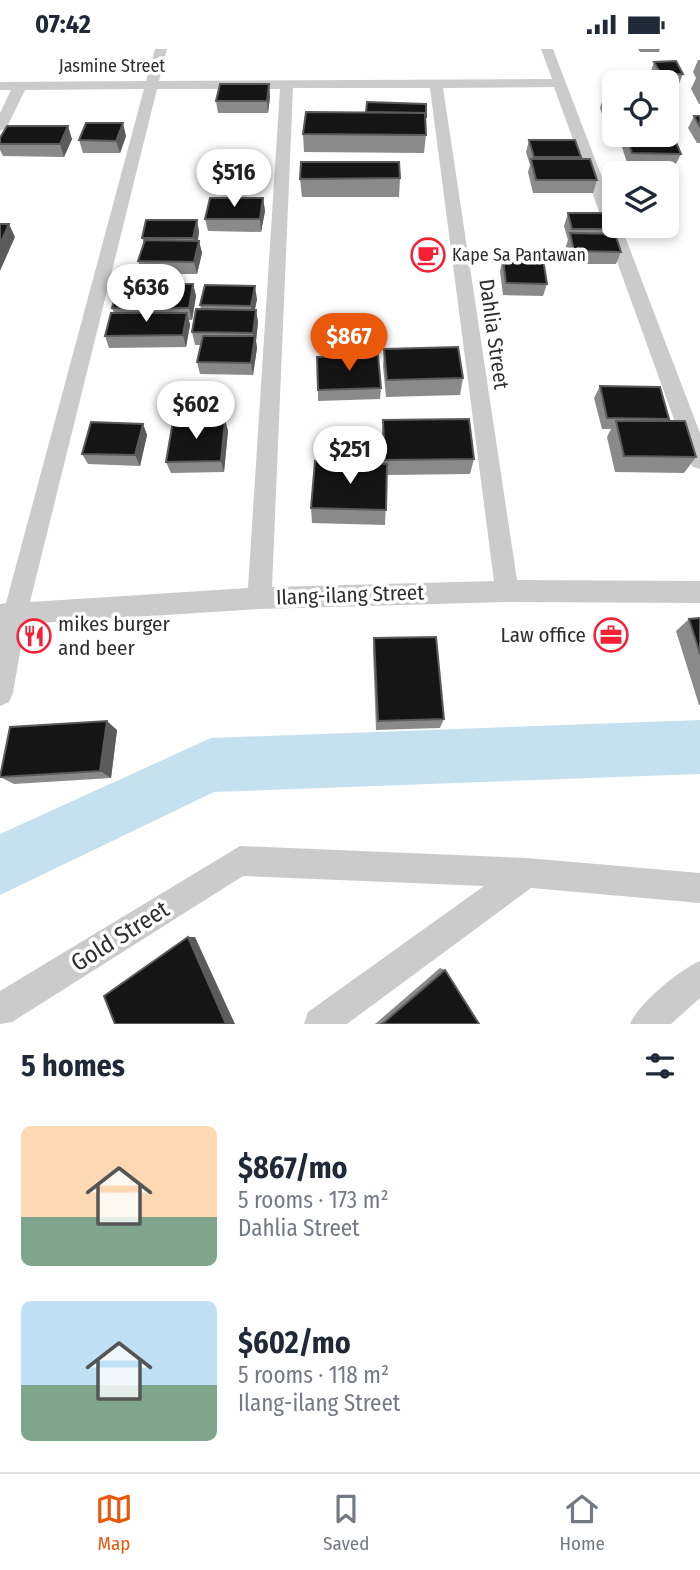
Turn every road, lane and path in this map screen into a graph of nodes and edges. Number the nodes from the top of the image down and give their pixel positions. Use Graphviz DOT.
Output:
graph roads {
  1 [pos="161,49"];
  2 [pos="547,49"];
  3 [pos="287,83"];
  4 [pos="436,83"];
  5 [pos="561,83"];
  6 [pos="151,85"];
  7 [pos="0,86"];
  8 [pos="20,86"];
  9 [pos="0,127"];
  10 [pos="700,461"];
  11 [pos="507,591"];
  12 [pos="700,592"];
  13 [pos="260,598"];
  14 [pos="7,615"];
  15 [pos="0,693"];
  16 [pos="527,873"];
  17 [pos="700,888"];
  18 [pos="700,977"];
  19 [pos="0,1010"];
  20 [pos="320,1024"];
  21 [pos="646,1024"];
  1 -- 6 [label="street"];
  2 -- 5 [label="street"];
  3 -- 4 [label="street, Jasmine Street"];
  3 -- 6 [label="street, Jasmine Street"];
  3 -- 13 [label="street"];
  4 -- 5 [label="street, Jasmine Street"];
  4 -- 11 [label="street, Dahlia Street"];
  5 -- 10 [label="street"];
  6 -- 8 [label="street, Jasmine Street"];
  6 -- 14 [label="street"];
  7 -- 8 [label="street, Jasmine Street"];
  8 -- 9 [label="street"];
  11 -- 12 [label="street, Ilang-ilang Street"];
  11 -- 13 [label="street, Ilang-ilang Street"];
  13 -- 14 [label="street, Ilang-ilang Street"];
  14 -- 15 [label="street"];
  16 -- 17 [label="street"];
  16 -- 19 [label="street, Gold Street"];
  16 -- 20 [label="street"];
  18 -- 21 [label="street"];
}
